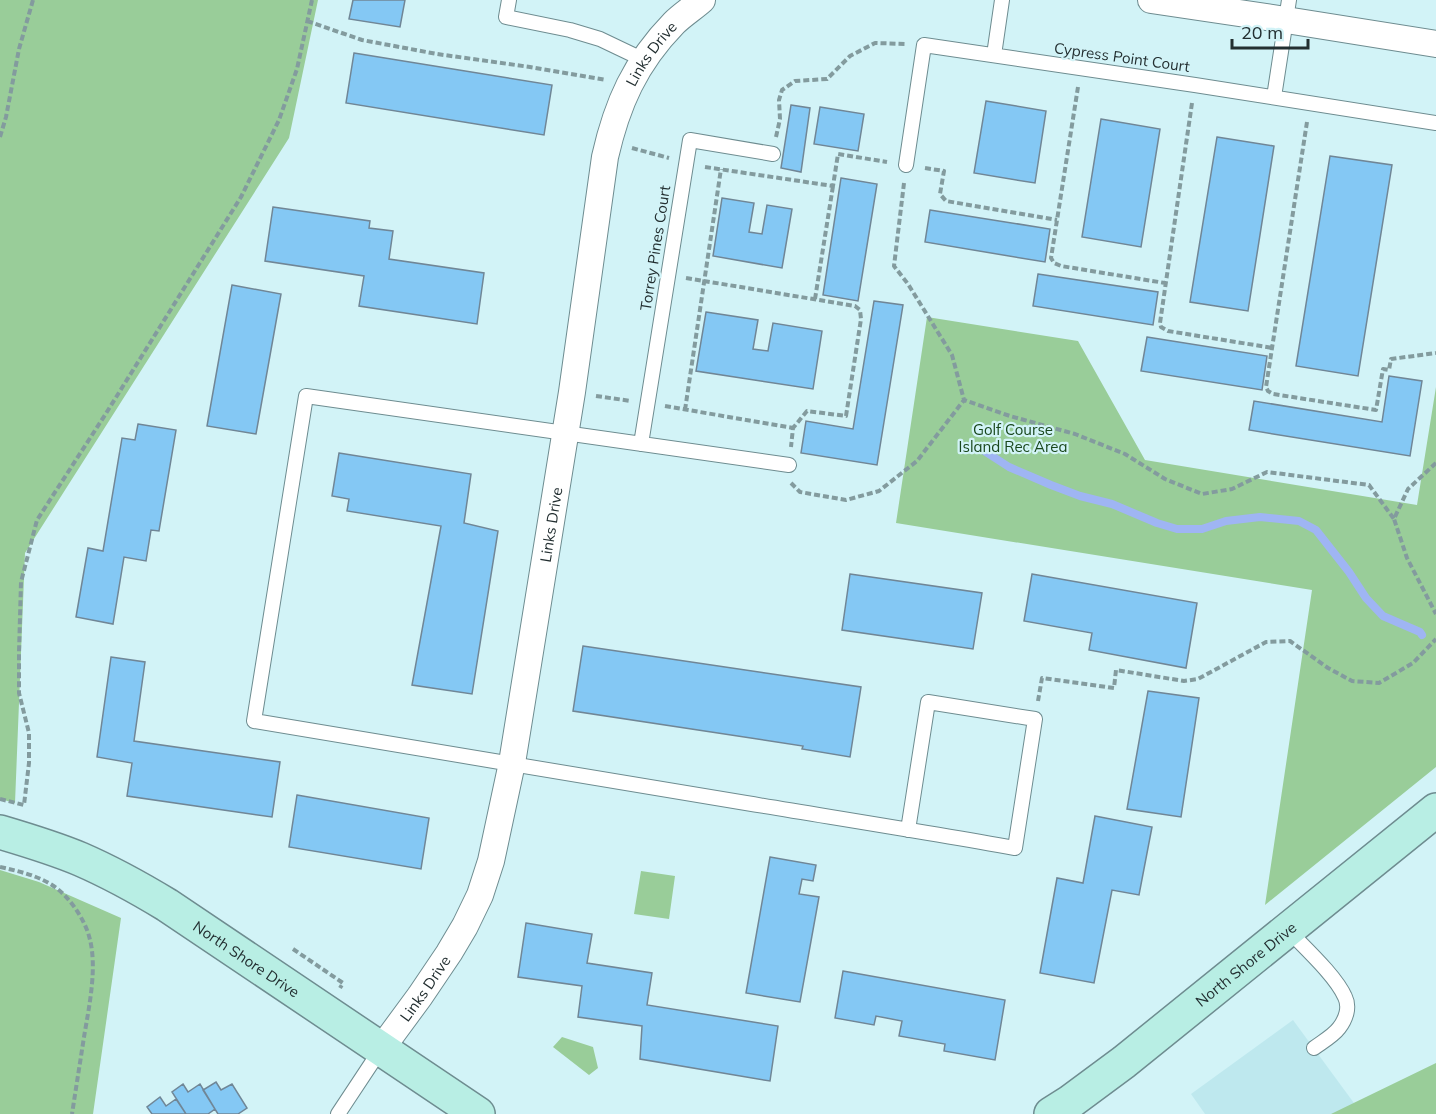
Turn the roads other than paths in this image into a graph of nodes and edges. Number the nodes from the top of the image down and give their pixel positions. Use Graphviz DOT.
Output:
graph roads {
  1 [pos="509,0"];
  2 [pos="702,0"];
  3 [pos="1002,0"];
  4 [pos="1152,0"];
  5 [pos="1288,10"];
  6 [pos="1436,44"];
  7 [pos="994,55"];
  8 [pos="644,60"];
  9 [pos="1274,98"];
  10 [pos="1436,123"];
  11 [pos="773,154"];
  12 [pos="906,165"];
  13 [pos="565,434"];
  14 [pos="641,444"];
  15 [pos="789,465"];
  16 [pos="512,763"];
  17 [pos="1436,810"];
  18 [pos="908,830"];
  19 [pos="0,832"];
  20 [pos="1287,929"];
  21 [pos="1314,1048"];
  22 [pos="381,1049"];
  23 [pos="338,1114"];
  24 [pos="478,1114"];
  25 [pos="1051,1114"];
  1 -- 8 [label="lane"];
  2 -- 8 [label="street, Links Drive"];
  3 -- 7 [label="lane"];
  4 -- 5 [label="street"];
  5 -- 6 [label="street"];
  5 -- 9 [label="lane"];
  7 -- 9 [label="lane, Cypress Point Court"];
  7 -- 12 [label="lane, Cypress Point Court"];
  8 -- 13 [label="street, Links Drive"];
  9 -- 10 [label="lane, Cypress Point Court"];
  11 -- 14 [label="lane, Torrey Pines Court"];
  13 -- 14 [label="lane"];
  13 -- 16 [label="street, Links Drive"];
  13 -- 16 [label="lane"];
  14 -- 15 [label="lane"];
  16 -- 18 [label="lane"];
  16 -- 22 [label="street, Links Drive"];
  17 -- 20 [label="street, North Shore Drive"];
  18 -- 18 [label="lane"];
  19 -- 22 [label="street, North Shore Drive"];
  20 -- 21 [label="lane"];
  20 -- 25 [label="street, North Shore Drive"];
  22 -- 23 [label="lane"];
  22 -- 24 [label="street, North Shore Drive"];
}
